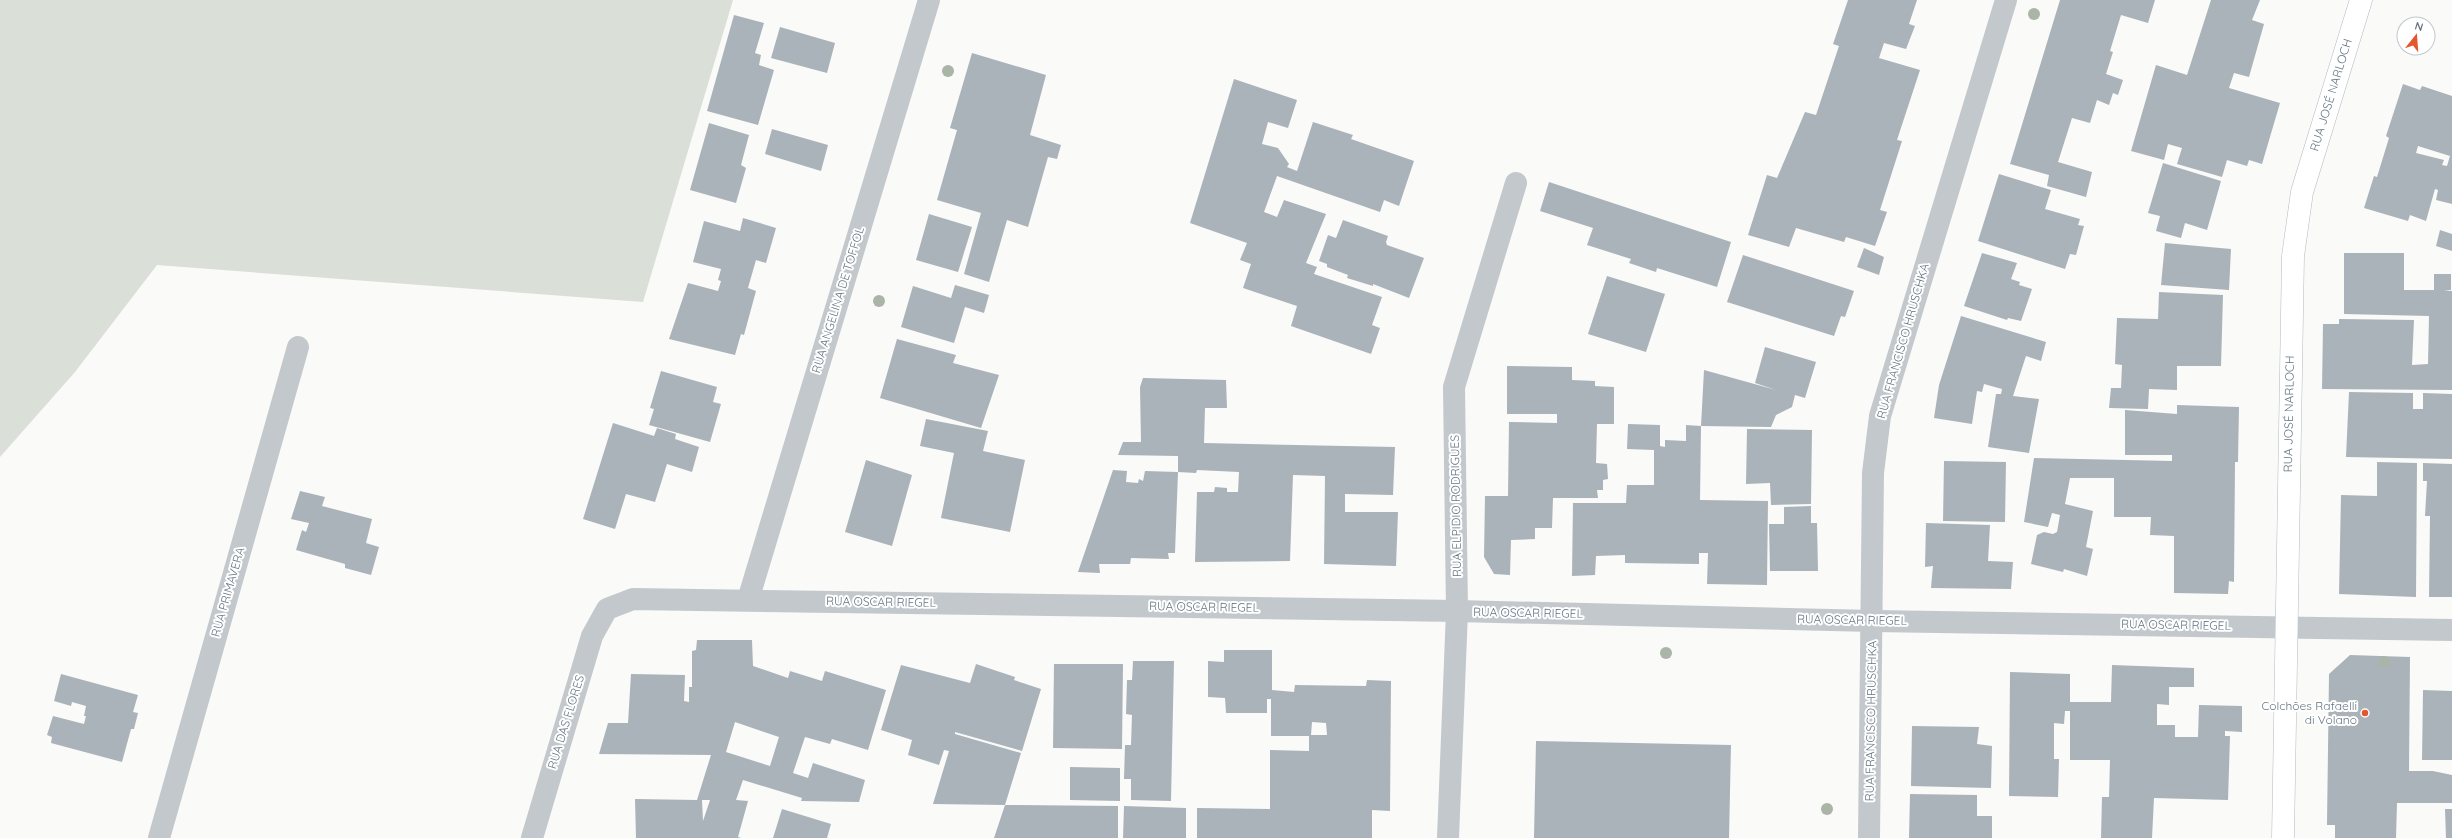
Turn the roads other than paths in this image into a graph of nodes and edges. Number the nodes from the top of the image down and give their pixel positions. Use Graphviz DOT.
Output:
graph roads {
  1 [pos="929,0"];
  2 [pos="2006,0"];
  3 [pos="2361,0"];
  4 [pos="1516,183"];
  5 [pos="298,347"];
  6 [pos="748,600"];
  7 [pos="607,609"];
  8 [pos="1457,611"];
  9 [pos="1873,621"];
  10 [pos="2285,626"];
  11 [pos="2452,630"];
  12 [pos="159,838"];
  13 [pos="532,838"];
  14 [pos="1448,838"];
  15 [pos="1869,838"];
  16 [pos="2283,838"];
  1 -- 6 [label="street, RUA ANGELINA DE TOFFOL"];
  2 -- 9 [label="street, RUA FRANCISCO HRUSCHKA"];
  3 -- 10 [label="main road, RUA JOSÉ NARLOCH"];
  4 -- 8 [label="street, RUA ELPIDIO RODRIGUES"];
  5 -- 12 [label="street, RUA PRIMAVERA"];
  6 -- 7 [label="street, RUA OSCAR RIEGEL"];
  6 -- 8 [label="street, RUA OSCAR RIEGEL"];
  7 -- 13 [label="street, RUA DAS FLORES"];
  8 -- 9 [label="street, RUA OSCAR RIEGEL"];
  8 -- 14 [label="street, RUA ELPIDIO RODRIGUES"];
  9 -- 10 [label="street, RUA OSCAR RIEGEL"];
  9 -- 15 [label="street, RUA FRANCISCO HRUSCHKA"];
  10 -- 11 [label="street, RUA OSCAR RIEGEL"];
  10 -- 16 [label="main road, RUA JOSÉ NARLOCH"];
}
